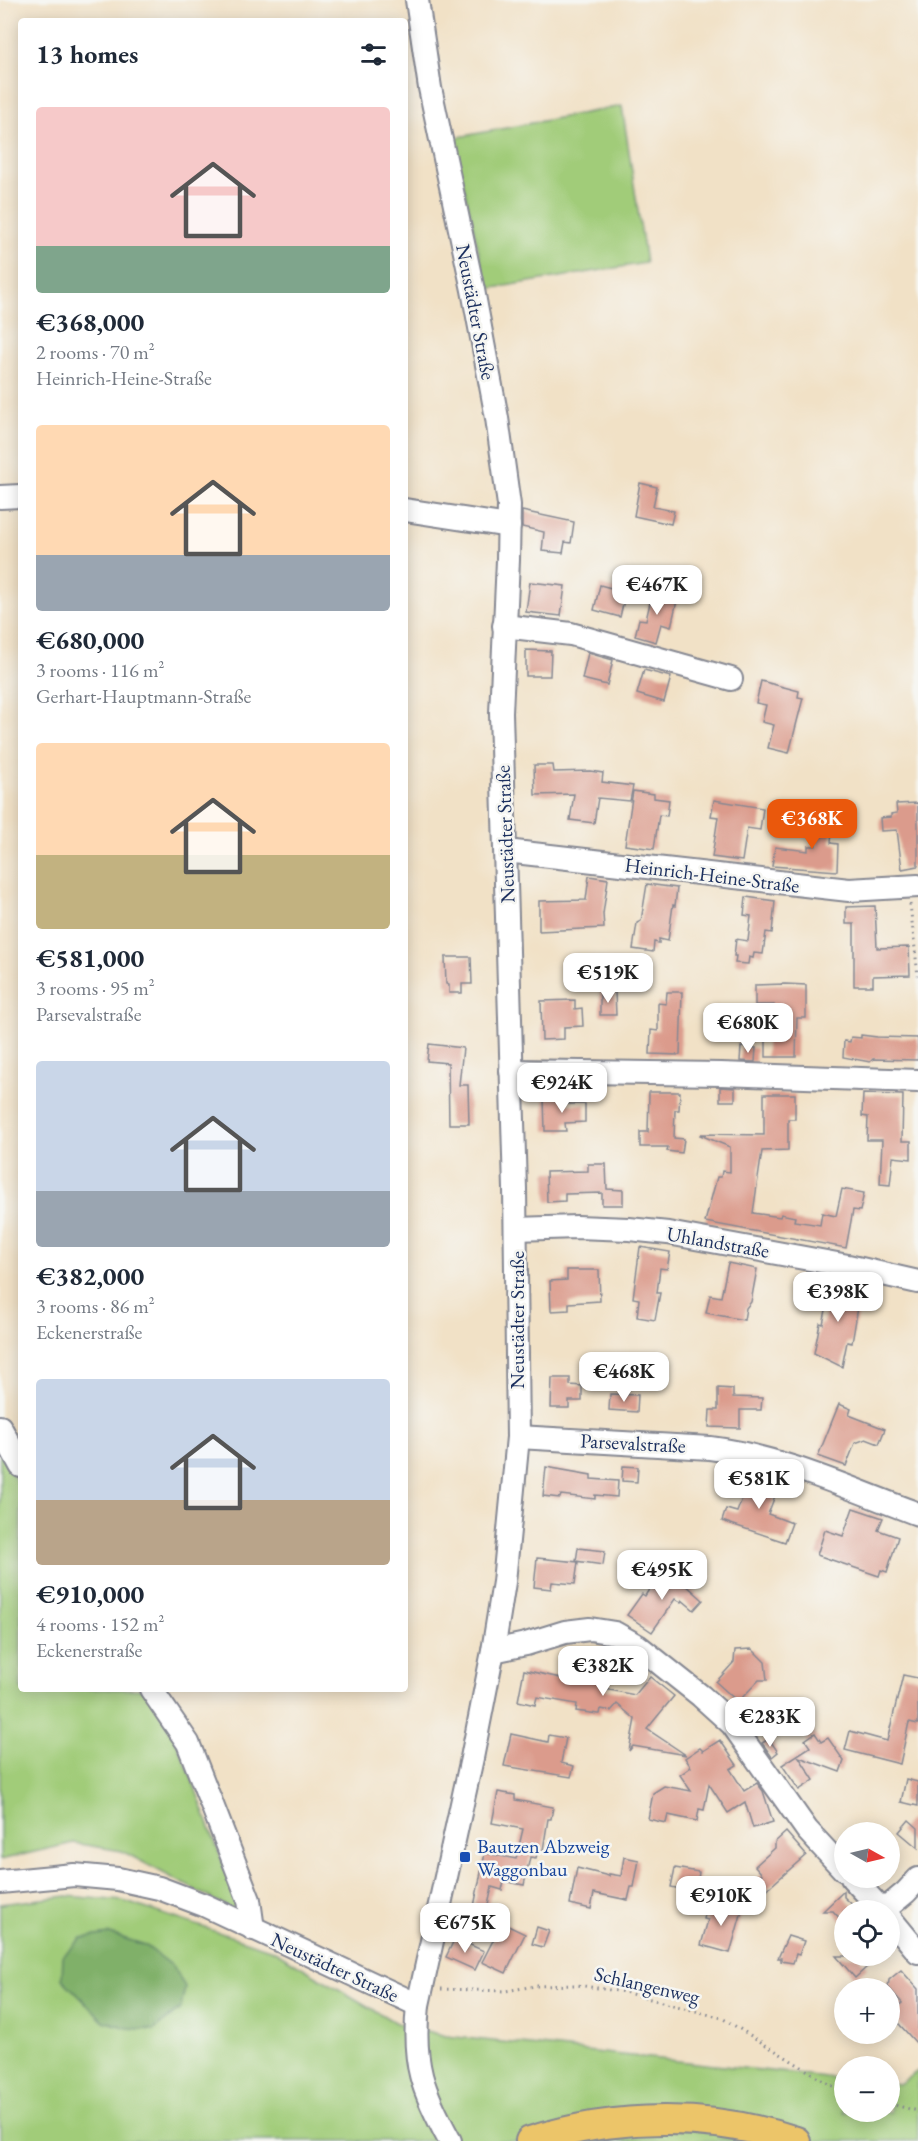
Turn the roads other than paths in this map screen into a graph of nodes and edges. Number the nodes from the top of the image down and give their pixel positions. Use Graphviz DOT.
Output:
graph roads {
  1 [pos="417,0"];
  2 [pos="18,496"];
  3 [pos="0,497"];
  4 [pos="408,510"];
  5 [pos="509,526"];
  6 [pos="504,626"];
  7 [pos="731,679"];
  8 [pos="506,851"];
  9 [pos="913,887"];
  10 [pos="511,1071"];
  11 [pos="918,1081"];
  12 [pos="516,1229"];
  13 [pos="918,1282"];
  14 [pos="0,1427"];
  15 [pos="518,1437"];
  16 [pos="18,1460"];
  17 [pos="918,1514"];
  18 [pos="493,1651"];
  19 [pos="153,1692"];
  20 [pos="834,1858"];
  21 [pos="918,1879"];
  22 [pos="0,1882"];
  23 [pos="861,1888"];
  24 [pos="873,1900"];
  25 [pos="897,1900"];
  26 [pos="253,1929"];
  27 [pos="900,1930"];
  28 [pos="918,1952"];
  29 [pos="419,1997"];
  30 [pos="450,2141"];
  31 [pos="530,2141"];
  32 [pos="796,2141"];
  1 -- 5 [label="street, Neustädter Straße"];
  2 -- 3 [label="street"];
  4 -- 5 [label="street"];
  5 -- 6 [label="street, Neustädter Straße"];
  6 -- 7 [label="street"];
  6 -- 8 [label="street, Neustädter Straße"];
  8 -- 9 [label="street, Heinrich-Heine-Straße"];
  8 -- 10 [label="street, Neustädter Straße"];
  10 -- 11 [label="street"];
  10 -- 12 [label="street, Neustädter Straße"];
  12 -- 13 [label="street, Uhlandstraße"];
  12 -- 15 [label="street, Neustädter Straße"];
  14 -- 16 [label="street"];
  15 -- 17 [label="street, Parsevalstraße"];
  15 -- 18 [label="street, Neustädter Straße"];
  18 -- 20 [label="street"];
  18 -- 29 [label="street, Neustädter Straße"];
  19 -- 26 [label="street"];
  21 -- 25 [label="street"];
  22 -- 26 [label="street, Neustädter Straße"];
  23 -- 24 [label="street"];
  26 -- 29 [label="street, Neustädter Straße"];
  27 -- 28 [label="street"];
  29 -- 30 [label="street, Neustädter Straße"];
  31 -- 32 [label="main road"];
}
